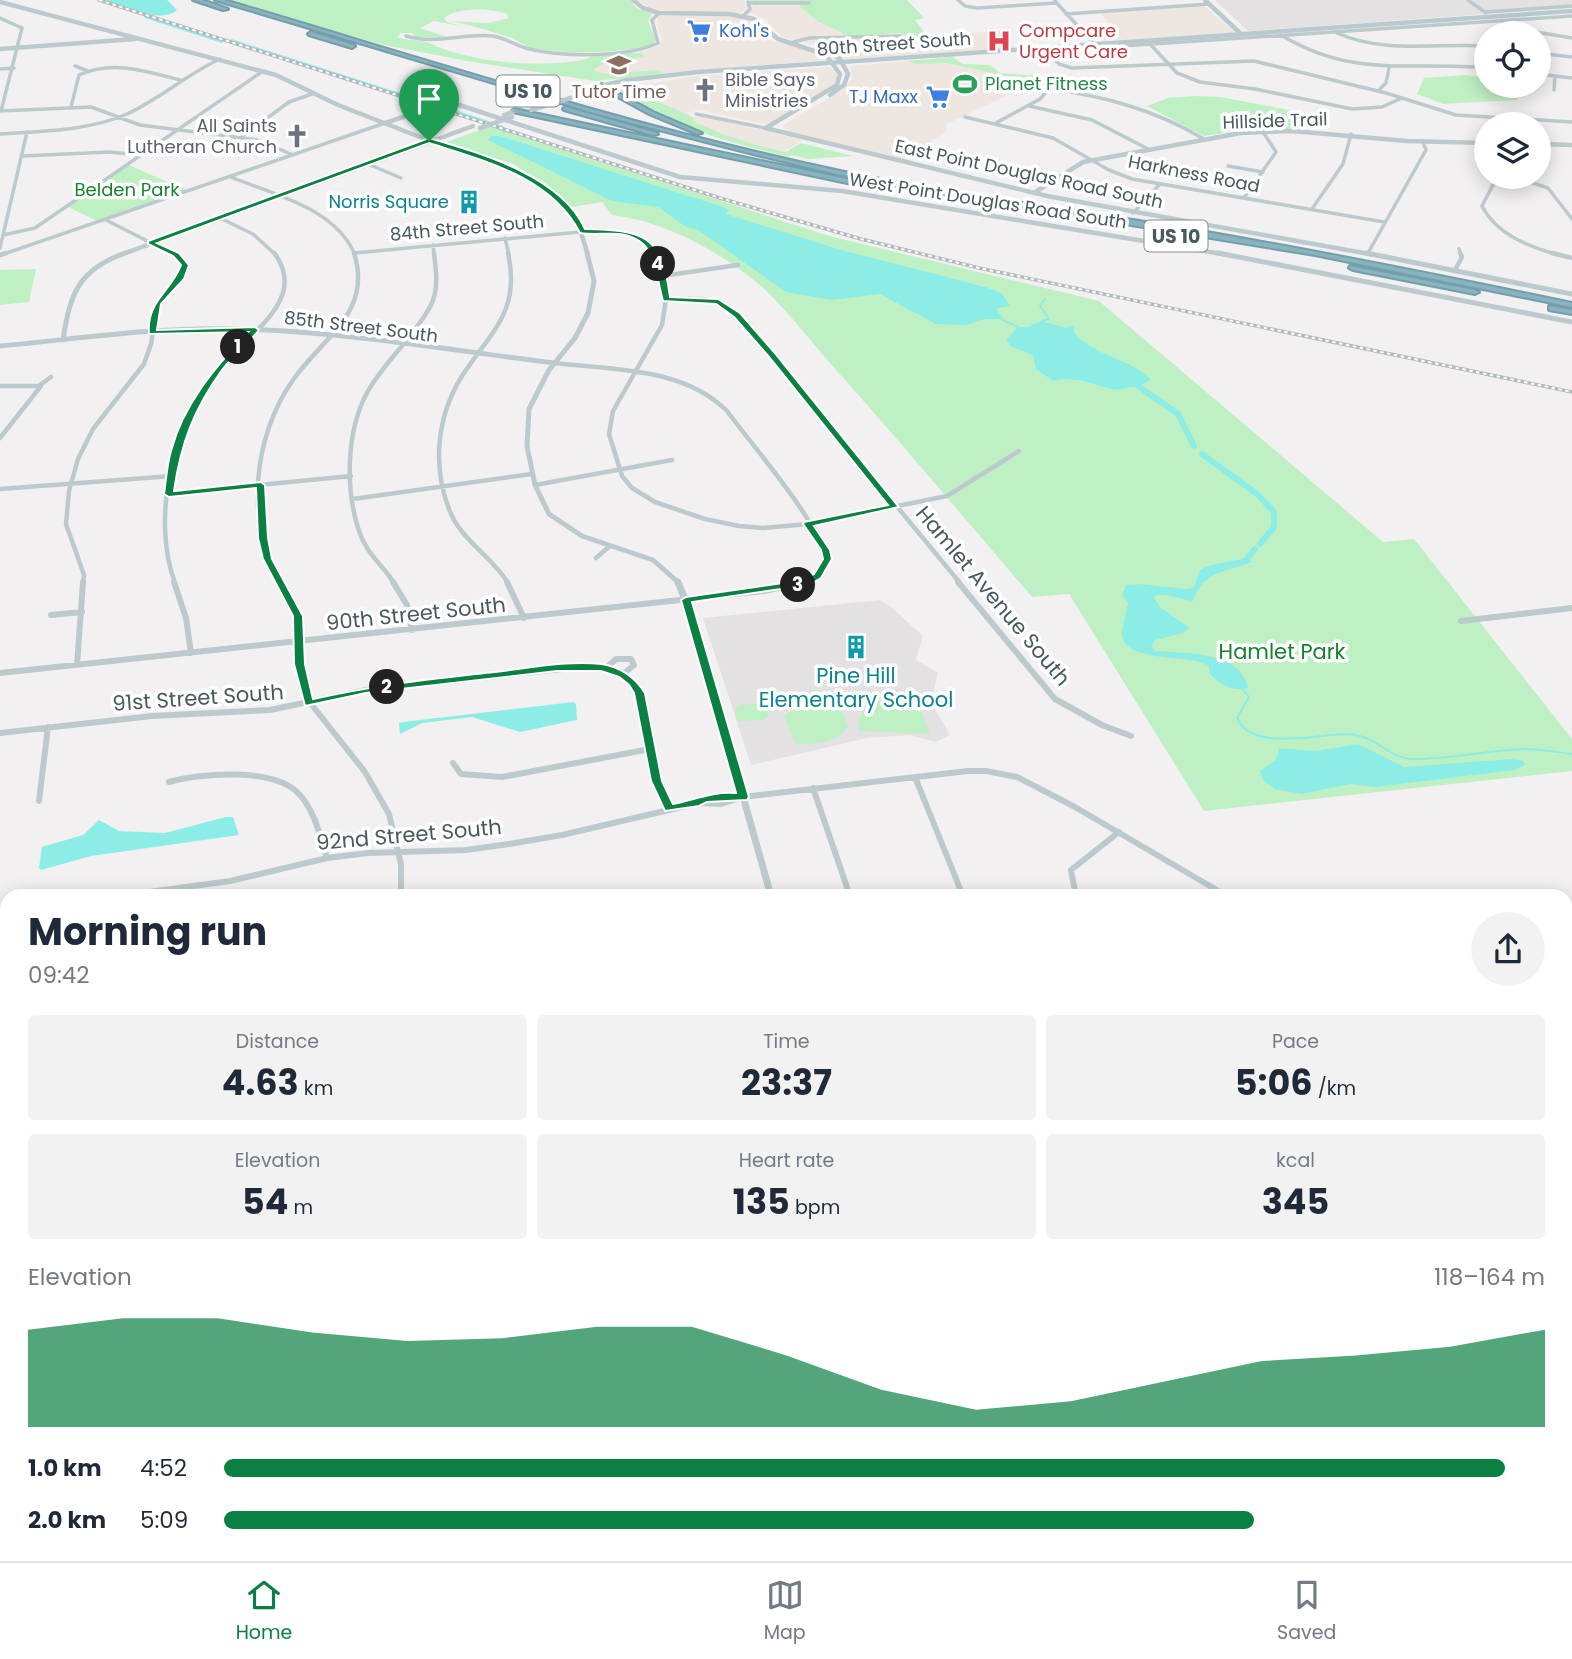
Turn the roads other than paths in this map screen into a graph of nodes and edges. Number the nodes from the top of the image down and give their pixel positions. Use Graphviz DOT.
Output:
graph roads {
  1 [pos="196,0"];
  2 [pos="218,0"];
  3 [pos="633,0"];
  4 [pos="958,0"];
  5 [pos="1468,0"];
  6 [pos="0,2"];
  7 [pos="748,2"];
  8 [pos="1055,2"];
  9 [pos="1207,2"];
  10 [pos="809,3"];
  11 [pos="974,8"];
  12 [pos="1572,11"];
  13 [pos="1485,12"];
  14 [pos="659,13"];
  15 [pos="1066,13"];
  16 [pos="743,16"];
  17 [pos="968,16"];
  18 [pos="1491,16"];
  19 [pos="0,18"];
  20 [pos="1499,19"];
  21 [pos="1335,31"];
  22 [pos="1242,35"];
  23 [pos="1281,35"];
  24 [pos="406,36"];
  25 [pos="901,36"];
  26 [pos="143,38"];
  27 [pos="1572,38"];
  28 [pos="790,43"];
  29 [pos="1150,44"];
  30 [pos="1094,45"];
  31 [pos="1474,46"];
  32 [pos="19,48"];
  33 [pos="0,49"];
  34 [pos="1045,49"];
  35 [pos="1551,55"];
  36 [pos="1572,57"];
  37 [pos="220,59"];
  38 [pos="843,63"];
  39 [pos="834,64"];
  40 [pos="1168,64"];
  41 [pos="75,66"];
  42 [pos="14,68"];
  43 [pos="1389,68"];
  44 [pos="1474,68"];
  45 [pos="0,69"];
  46 [pos="88,71"];
  47 [pos="263,71"];
  48 [pos="1551,76"];
  49 [pos="1555,76"];
  50 [pos="1572,78"];
  51 [pos="180,80"];
  52 [pos="605,87"];
  53 [pos="1554,90"];
  54 [pos="1378,91"];
  55 [pos="312,94"];
  56 [pos="1403,98"];
  57 [pos="1029,106"];
  58 [pos="71,107"];
  59 [pos="1,111"];
  60 [pos="518,112"];
  61 [pos="696,114"];
  62 [pos="118,117"];
  63 [pos="965,117"];
  64 [pos="1572,122"];
  65 [pos="385,123"];
  66 [pos="781,124"];
  67 [pos="994,124"];
  68 [pos="768,129"];
  69 [pos="175,130"];
  70 [pos="27,132"];
  71 [pos="1263,132"];
  72 [pos="0,134"];
  73 [pos="1350,134"];
  74 [pos="800,137"];
  75 [pos="240,138"];
  76 [pos="1204,139"];
  77 [pos="432,142"];
  78 [pos="1423,142"];
  79 [pos="1474,143"];
  80 [pos="1551,144"];
  81 [pos="1572,145"];
  82 [pos="1150,149"];
  83 [pos="140,155"];
  84 [pos="293,155"];
  85 [pos="21,156"];
  86 [pos="1093,160"];
  87 [pos="368,164"];
  88 [pos="779,166"];
  89 [pos="1228,166"];
  90 [pos="840,172"];
  91 [pos="1263,172"];
  92 [pos="231,177"];
  93 [pos="401,178"];
  94 [pos="1160,184"];
  95 [pos="1491,189"];
  96 [pos="1549,189"];
  97 [pos="1034,193"];
  98 [pos="277,197"];
  99 [pos="1244,198"];
  100 [pos="0,209"];
  101 [pos="9,209"];
  102 [pos="1312,209"];
  103 [pos="1133,213"];
  104 [pos="220,218"];
  105 [pos="1572,219"];
  106 [pos="106,220"];
  107 [pos="1384,222"];
  108 [pos="582,232"];
  109 [pos="3,235"];
  110 [pos="505,238"];
  111 [pos="151,243"];
  112 [pos="433,245"];
  113 [pos="0,248"];
  114 [pos="1459,249"];
  115 [pos="354,253"];
  116 [pos="1368,253"];
  117 [pos="0,255"];
  118 [pos="1572,258"];
  119 [pos="738,265"];
  120 [pos="1455,271"];
  121 [pos="662,276"];
  122 [pos="1572,294"];
  123 [pos="666,299"];
  124 [pos="1572,305"];
  125 [pos="1572,312"];
  126 [pos="1572,322"];
  127 [pos="255,330"];
  128 [pos="152,332"];
  129 [pos="331,336"];
  130 [pos="63,340"];
  131 [pos="404,345"];
  132 [pos="0,346"];
  133 [pos="480,354"];
  134 [pos="555,363"];
  135 [pos="635,372"];
  136 [pos="51,377"];
  137 [pos="40,385"];
  138 [pos="0,386"];
  139 [pos="0,438"];
  140 [pos="1019,451"];
  141 [pos="672,460"];
  142 [pos="621,470"];
  143 [pos="532,474"];
  144 [pos="351,475"];
  145 [pos="172,476"];
  146 [pos="71,484"];
  147 [pos="261,485"];
  148 [pos="535,485"];
  149 [pos="443,487"];
  150 [pos="0,489"];
  151 [pos="169,494"];
  152 [pos="353,499"];
  153 [pos="895,507"];
  154 [pos="808,524"];
  155 [pos="610,546"];
  156 [pos="596,558"];
  157 [pos="827,563"];
  158 [pos="686,600"];
  159 [pos="1572,608"];
  160 [pos="82,612"];
  161 [pos="51,615"];
  162 [pos="524,618"];
  163 [pos="1461,621"];
  164 [pos="412,630"];
  165 [pos="298,643"];
  166 [pos="191,653"];
  167 [pos="77,665"];
  168 [pos="606,668"];
  169 [pos="0,673"];
  170 [pos="622,675"];
  171 [pos="309,704"];
  172 [pos="48,727"];
  173 [pos="0,733"];
  174 [pos="1131,736"];
  175 [pos="650,749"];
  176 [pos="453,763"];
  177 [pos="915,777"];
  178 [pos="169,782"];
  179 [pos="813,788"];
  180 [pos="743,797"];
  181 [pos="39,801"];
  182 [pos="669,809"];
  183 [pos="1119,832"];
  184 [pos="400,852"];
  185 [pos="327,858"];
  186 [pos="171,889"];
  187 [pos="401,889"];
  188 [pos="769,889"];
  189 [pos="848,889"];
  190 [pos="960,889"];
  191 [pos="1073,889"];
  192 [pos="1215,889"];
  1 -- 88 [label="highway, US 10"];
  2 -- 90 [label="highway, US 10"];
  3 -- 14 [label="street"];
  4 -- 11 [label="street"];
  5 -- 13 [label="street"];
  6 -- 26 [label="street"];
  7 -- 10 [label="street"];
  7 -- 16 [label="street"];
  8 -- 11 [label="street"];
  8 -- 15 [label="street"];
  9 -- 15 [label="street"];
  9 -- 22 [label="main road"];
  11 -- 17 [label="street"];
  12 -- 13 [label="street"];
  12 -- 18 [label="main road, 80th Street South"];
  12 -- 20 [label="main road, 80th Street South"];
  13 -- 18 [label="street"];
  14 -- 16 [label="street"];
  14 -- 24 [label="street"];
  15 -- 30 [label="street"];
  16 -- 28 [label="street"];
  18 -- 20 [label="street"];
  18 -- 22 [label="main road, 80th Street South"];
  19 -- 32 [label="street"];
  20 -- 21 [label="main road, 80th Street South"];
  20 -- 27 [label="street"];
  21 -- 22 [label="main road, 80th Street South"];
  21 -- 23 [label="street, 80th Street South"];
  21 -- 31 [label="street"];
  22 -- 30 [label="main road, 80th Street South"];
  23 -- 29 [label="street, 80th Street South"];
  23 -- 43 [label="street"];
  25 -- 28 [label="street"];
  26 -- 32 [label="street"];
  26 -- 37 [label="street"];
  28 -- 38 [label="street"];
  28 -- 39 [label="street"];
  29 -- 34 [label="street, 80th Street South"];
  29 -- 40 [label="street"];
  30 -- 34 [label="main road, 80th Street South"];
  32 -- 33 [label="street"];
  32 -- 42 [label="street"];
  34 -- 38 [label="main road, 80th Street South"];
  34 -- 40 [label="street"];
  35 -- 36 [label="street"];
  37 -- 47 [label="street"];
  37 -- 51 [label="street"];
  38 -- 39 [label="main road, 80th Street South"];
  38 -- 66 [label="street"];
  39 -- 52 [label="main road, 80th Street South"];
  39 -- 68 [label="street"];
  40 -- 54 [label="street"];
  40 -- 56 [label="street"];
  41 -- 46 [label="street"];
  42 -- 45 [label="street"];
  42 -- 59 [label="street"];
  43 -- 44 [label="street"];
  43 -- 54 [label="street"];
  46 -- 51 [label="street"];
  46 -- 58 [label="street"];
  47 -- 55 [label="street"];
  47 -- 69 [label="street"];
  48 -- 49 [label="street"];
  49 -- 50 [label="street"];
  49 -- 53 [label="street"];
  51 -- 62 [label="street"];
  52 -- 60 [label="main road, 80th Street South, bridge"];
  52 -- 60 [label="main road, 80th Street South, bridge"];
  52 -- 90 [label="highway"];
  54 -- 56 [label="street"];
  55 -- 65 [label="street"];
  55 -- 75 [label="street"];
  56 -- 64 [label="street"];
  57 -- 67 [label="street"];
  57 -- 76 [label="street"];
  57 -- 82 [label="street"];
  58 -- 59 [label="street"];
  58 -- 62 [label="street"];
  60 -- 77 [label="street, bridge"];
  60 -- 77 [label="street, bridge"];
  60 -- 88 [label="highway"];
  61 -- 68 [label="street, East Point Douglas Road South"];
  62 -- 69 [label="street"];
  62 -- 70 [label="street"];
  63 -- 67 [label="street, Harkness Road"];
  65 -- 77 [label="street"];
  65 -- 84 [label="street"];
  65 -- 126 [label="street, West Point Douglas Road South"];
  66 -- 68 [label="street"];
  66 -- 74 [label="street"];
  67 -- 86 [label="street, Harkness Road"];
  68 -- 74 [label="street, East Point Douglas Road South"];
  69 -- 75 [label="street"];
  69 -- 83 [label="street"];
  70 -- 72 [label="street"];
  70 -- 85 [label="street"];
  71 -- 73 [label="street, Hillside Trail"];
  71 -- 76 [label="street, Hillside Trail"];
  71 -- 91 [label="street"];
  73 -- 78 [label="street, Hillside Trail"];
  73 -- 102 [label="street"];
  74 -- 97 [label="street, East Point Douglas Road South"];
  75 -- 84 [label="street"];
  76 -- 82 [label="street, Hillside Trail"];
  77 -- 87 [label="street"];
  77 -- 108 [label="street"];
  78 -- 79 [label="street, Hillside Trail"];
  78 -- 107 [label="street"];
  80 -- 81 [label="street"];
  82 -- 86 [label="street, Hillside Trail"];
  83 -- 85 [label="street"];
  83 -- 109 [label="street"];
  84 -- 92 [label="street"];
  85 -- 101 [label="street"];
  86 -- 94 [label="street, Harkness Road"];
  86 -- 97 [label="street, Hillside Trail"];
  87 -- 93 [label="street"];
  87 -- 98 [label="street"];
  88 -- 125 [label="highway, US 10"];
  89 -- 91 [label="street"];
  90 -- 124 [label="highway, US 10"];
  91 -- 99 [label="street"];
  92 -- 98 [label="street"];
  92 -- 106 [label="street"];
  94 -- 99 [label="street, Harkness Road"];
  94 -- 103 [label="street"];
  95 -- 118 [label="street"];
  96 -- 105 [label="street"];
  97 -- 103 [label="street, East Point Douglas Road South"];
  98 -- 104 [label="street"];
  98 -- 115 [label="street"];
  99 -- 102 [label="street, Harkness Road"];
  100 -- 101 [label="street"];
  101 -- 109 [label="street"];
  102 -- 107 [label="street, Harkness Road"];
  103 -- 116 [label="street, East Point Douglas Road South"];
  104 -- 111 [label="street"];
  104 -- 127 [label="street"];
  106 -- 111 [label="street"];
  106 -- 117 [label="street"];
  107 -- 116 [label="street"];
  108 -- 110 [label="street, 84th Street South"];
  108 -- 121 [label="street, 84th Street South"];
  108 -- 134 [label="street"];
  109 -- 113 [label="street"];
  110 -- 112 [label="street, 84th Street South"];
  110 -- 133 [label="street"];
  111 -- 128 [label="street"];
  111 -- 130 [label="street"];
  112 -- 115 [label="street, 84th Street South"];
  112 -- 131 [label="street"];
  114 -- 120 [label="street"];
  115 -- 129 [label="street"];
  116 -- 120 [label="street, East Point Douglas Road South"];
  119 -- 121 [label="street"];
  120 -- 122 [label="street, East Point Douglas Road South"];
  121 -- 123 [label="street"];
  123 -- 135 [label="street"];
  123 -- 153 [label="street, Hamlet Avenue South"];
  127 -- 128 [label="street, 85th Street South"];
  127 -- 129 [label="street, 85th Street South"];
  127 -- 145 [label="street"];
  128 -- 130 [label="street, 85th Street South"];
  128 -- 146 [label="street"];
  129 -- 131 [label="street, 85th Street South"];
  129 -- 147 [label="street"];
  130 -- 132 [label="street, 85th Street South"];
  131 -- 133 [label="street, 85th Street South"];
  131 -- 144 [label="street"];
  133 -- 134 [label="street, 85th Street South"];
  133 -- 149 [label="street"];
  134 -- 135 [label="street, 85th Street South"];
  134 -- 143 [label="street"];
  135 -- 142 [label="street"];
  135 -- 154 [label="street, 85th Street South"];
  136 -- 137 [label="street"];
  137 -- 138 [label="street"];
  137 -- 139 [label="street"];
  140 -- 153 [label="street"];
  141 -- 142 [label="street"];
  142 -- 148 [label="street"];
  142 -- 154 [label="street"];
  143 -- 148 [label="street"];
  143 -- 149 [label="street"];
  144 -- 147 [label="street"];
  144 -- 152 [label="street"];
  145 -- 146 [label="street"];
  145 -- 151 [label="street"];
  146 -- 150 [label="street"];
  146 -- 160 [label="street"];
  147 -- 151 [label="street"];
  147 -- 165 [label="street"];
  148 -- 155 [label="street"];
  149 -- 152 [label="street"];
  149 -- 162 [label="street"];
  151 -- 166 [label="street"];
  152 -- 164 [label="street"];
  153 -- 154 [label="street"];
  153 -- 174 [label="street, Hamlet Avenue South"];
  154 -- 157 [label="street, 85th Street South"];
  155 -- 156 [label="street"];
  155 -- 158 [label="street"];
  157 -- 158 [label="street, 90th Street South"];
  158 -- 162 [label="street, 90th Street South"];
  158 -- 180 [label="street"];
  159 -- 163 [label="street"];
  160 -- 161 [label="street"];
  160 -- 167 [label="street"];
  162 -- 164 [label="street, 90th Street South"];
  164 -- 165 [label="street, 90th Street South"];
  165 -- 166 [label="street, 90th Street South"];
  165 -- 171 [label="street"];
  166 -- 167 [label="street, 90th Street South"];
  167 -- 169 [label="street, 90th Street South"];
  168 -- 170 [label="street, 91st Street South"];
  168 -- 170 [label="street, 91st Street South"];
  168 -- 171 [label="street, 91st Street South"];
  170 -- 175 [label="street, 91st Street South"];
  171 -- 172 [label="street, 91st Street South"];
  171 -- 184 [label="street"];
  172 -- 173 [label="street, 91st Street South"];
  172 -- 181 [label="street"];
  175 -- 176 [label="street"];
  175 -- 182 [label="street, 91st Street South"];
  177 -- 179 [label="street, 92nd Street South"];
  177 -- 183 [label="street, 92nd Street South"];
  177 -- 190 [label="street"];
  178 -- 185 [label="street"];
  179 -- 180 [label="street, 92nd Street South"];
  179 -- 189 [label="street"];
  180 -- 182 [label="street, 92nd Street South"];
  180 -- 188 [label="street"];
  182 -- 184 [label="street, 92nd Street South"];
  183 -- 191 [label="street"];
  183 -- 192 [label="street, 92nd Street South"];
  184 -- 185 [label="street, 92nd Street South"];
  184 -- 187 [label="street"];
  185 -- 186 [label="street, 92nd Street South"];
}
